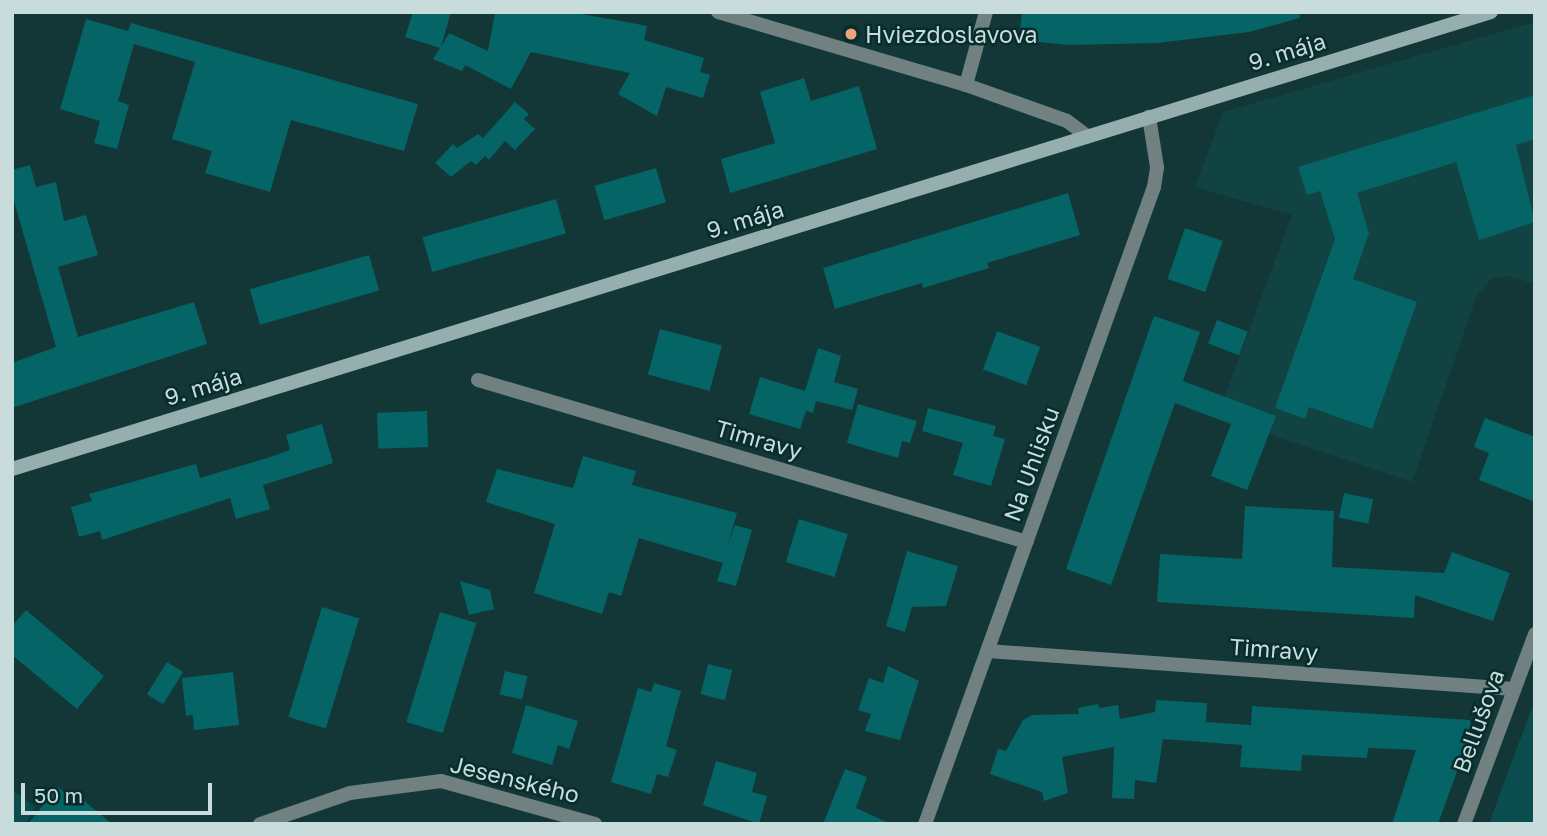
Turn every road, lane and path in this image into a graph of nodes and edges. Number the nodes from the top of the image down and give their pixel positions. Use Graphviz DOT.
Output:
graph roads {
  1 [pos="718,12"];
  2 [pos="986,12"];
  3 [pos="1491,12"];
  4 [pos="966,85"];
  5 [pos="1149,117"];
  6 [pos="1088,137"];
  7 [pos="478,380"];
  8 [pos="12,469"];
  9 [pos="1027,542"];
  10 [pos="1535,634"];
  11 [pos="988,651"];
  12 [pos="1514,689"];
  13 [pos="260,824"];
  14 [pos="595,824"];
  15 [pos="925,824"];
  16 [pos="1464,824"];
  1 -- 4 [label="street"];
  2 -- 4 [label="street"];
  3 -- 5 [label="main road, 9. mája"];
  4 -- 6 [label="street"];
  5 -- 6 [label="main road, 9. mája"];
  5 -- 9 [label="street, Na Uhlisku"];
  6 -- 8 [label="main road, 9. mája"];
  7 -- 9 [label="street, Timravy"];
  9 -- 11 [label="street, Na Uhlisku"];
  10 -- 12 [label="street, Bellušova"];
  11 -- 12 [label="street, Timravy"];
  11 -- 15 [label="street, Na Uhlisku"];
  12 -- 16 [label="street, Bellušova"];
  13 -- 14 [label="street, Jesenského"];
}
